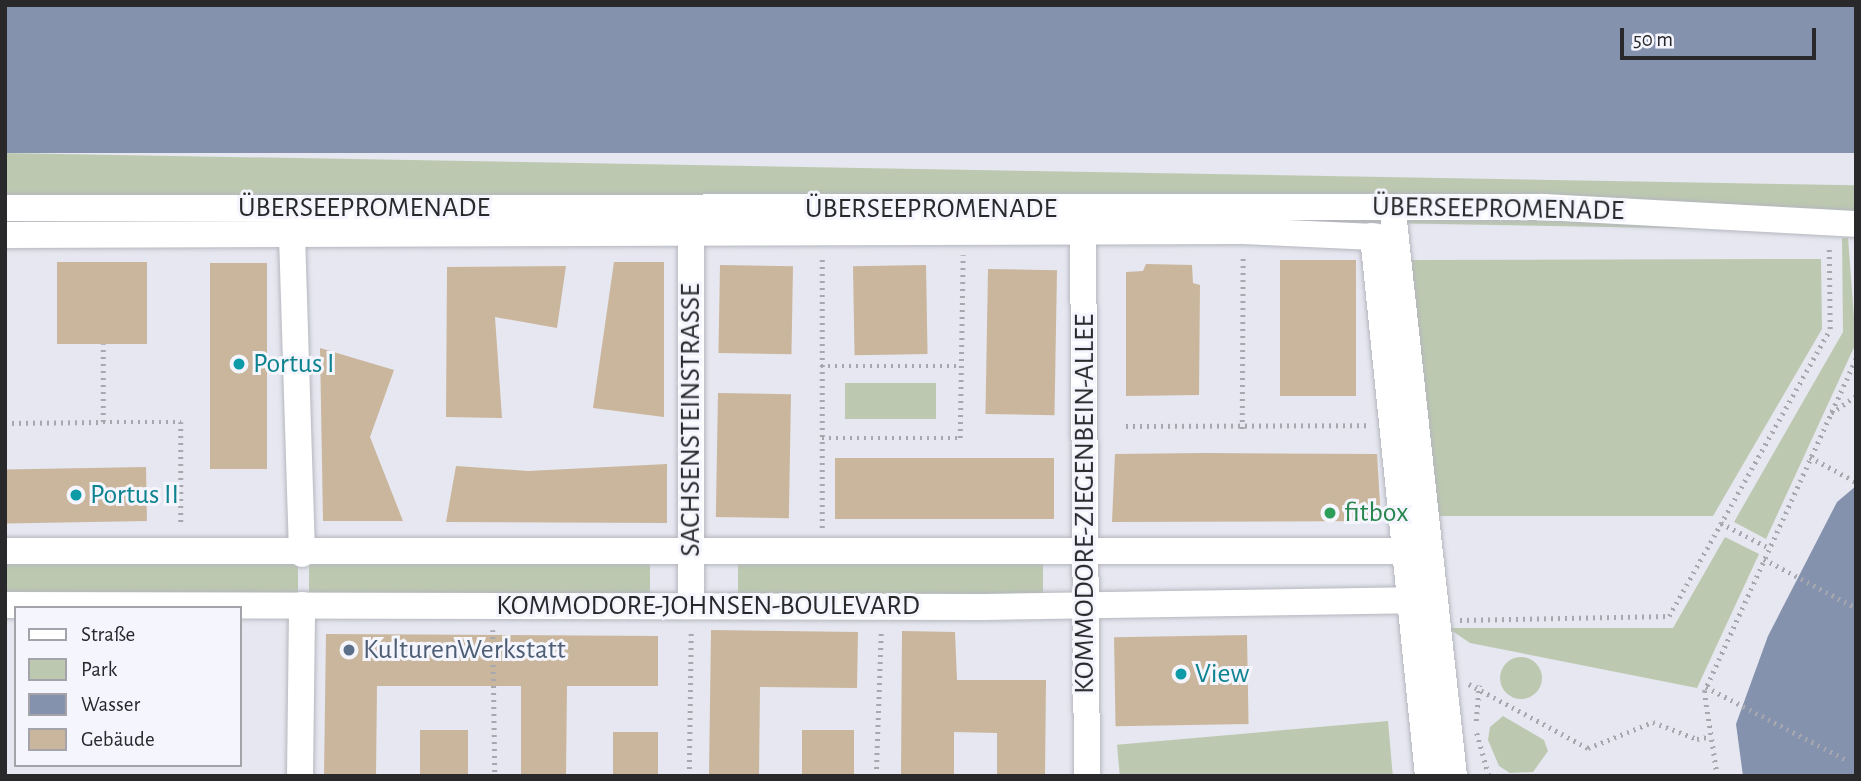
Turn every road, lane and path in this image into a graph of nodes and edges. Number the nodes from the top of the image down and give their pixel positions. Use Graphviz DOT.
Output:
graph roads {
  1 [pos="1392,206"];
  2 [pos="5,208"];
  3 [pos="1829,224"];
  4 [pos="1856,224"];
  5 [pos="1243,231"];
  6 [pos="963,233"];
  7 [pos="1083,233"];
  8 [pos="5,235"];
  9 [pos="292,235"];
  10 [pos="691,235"];
  11 [pos="822,235"];
  12 [pos="1384,237"];
  13 [pos="103,344"];
  14 [pos="1856,358"];
  15 [pos="821,366"];
  16 [pos="960,366"];
  17 [pos="1856,396"];
  18 [pos="1830,413"];
  19 [pos="103,422"];
  20 [pos="5,423"];
  21 [pos="1369,425"];
  22 [pos="1126,426"];
  23 [pos="1242,429"];
  24 [pos="822,438"];
  25 [pos="1810,457"];
  26 [pos="1856,482"];
  27 [pos="1721,523"];
  28 [pos="1769,548"];
  29 [pos="5,551"];
  30 [pos="1406,551"];
  31 [pos="1086,552"];
  32 [pos="181,553"];
  33 [pos="822,553"];
  34 [pos="302,554"];
  35 [pos="690,554"];
  36 [pos="1764,559"];
  37 [pos="1411,600"];
  38 [pos="5,605"];
  39 [pos="302,605"];
  40 [pos="493,605"];
  41 [pos="691,605"];
  42 [pos="882,606"];
  43 [pos="1087,606"];
  44 [pos="1856,608"];
  45 [pos="1437,621"];
  46 [pos="1444,684"];
  47 [pos="1479,685"];
  48 [pos="1706,687"];
  49 [pos="1711,736"];
  50 [pos="1845,759"];
  51 [pos="300,776"];
  52 [pos="495,776"];
  53 [pos="689,776"];
  54 [pos="876,776"];
  55 [pos="1087,776"];
  56 [pos="1428,776"];
  57 [pos="1454,776"];
  58 [pos="1489,776"];
  59 [pos="1717,776"];
  1 -- 2 [label="street, ÜBERSEEPROMENADE"];
  1 -- 3 [label="street, ÜBERSEEPROMENADE"];
  1 -- 12 [label="street"];
  3 -- 4 [label="street, ÜBERSEEPROMENADE"];
  3 -- 27 [label="path"];
  5 -- 7 [label="street, ÜBERSEEPROMENADE"];
  5 -- 12 [label="street, ÜBERSEEPROMENADE"];
  5 -- 23 [label="path"];
  6 -- 7 [label="street, ÜBERSEEPROMENADE"];
  6 -- 11 [label="street, ÜBERSEEPROMENADE"];
  6 -- 16 [label="path"];
  7 -- 31 [label="street, KOMMODORE-ZIEGENBEIN-ALLEE"];
  8 -- 9 [label="street, ÜBERSEEPROMENADE"];
  9 -- 10 [label="street, ÜBERSEEPROMENADE"];
  9 -- 34 [label="street"];
  10 -- 11 [label="street, ÜBERSEEPROMENADE"];
  10 -- 35 [label="street, SACHSENSTEINSTRASSE"];
  11 -- 15 [label="path"];
  12 -- 30 [label="street"];
  12 -- 45 [label="street"];
  13 -- 19 [label="path"];
  14 -- 18 [label="path"];
  15 -- 16 [label="path"];
  15 -- 24 [label="path"];
  16 -- 24 [label="path"];
  17 -- 18 [label="path"];
  18 -- 25 [label="path"];
  19 -- 20 [label="path"];
  19 -- 32 [label="path"];
  21 -- 23 [label="path"];
  22 -- 23 [label="path"];
  24 -- 33 [label="path"];
  25 -- 26 [label="path"];
  25 -- 28 [label="path"];
  27 -- 28 [label="path"];
  27 -- 45 [label="path"];
  28 -- 36 [label="path"];
  29 -- 32 [label="street, KOMMODORE-JOHNSEN-BOULEVARD"];
  30 -- 31 [label="street, KOMMODORE-JOHNSEN-BOULEVARD"];
  30 -- 37 [label="street"];
  31 -- 33 [label="street, KOMMODORE-JOHNSEN-BOULEVARD"];
  31 -- 43 [label="street, KOMMODORE-ZIEGENBEIN-ALLEE"];
  32 -- 34 [label="street, KOMMODORE-JOHNSEN-BOULEVARD"];
  33 -- 35 [label="street, KOMMODORE-JOHNSEN-BOULEVARD"];
  34 -- 35 [label="street, KOMMODORE-JOHNSEN-BOULEVARD"];
  35 -- 41 [label="street, SACHSENSTEINSTRASSE"];
  36 -- 44 [label="path"];
  36 -- 48 [label="path"];
  37 -- 43 [label="street, KOMMODORE-JOHNSEN-BOULEVARD"];
  37 -- 56 [label="street"];
  38 -- 39 [label="street, KOMMODORE-JOHNSEN-BOULEVARD"];
  39 -- 40 [label="street, KOMMODORE-JOHNSEN-BOULEVARD"];
  39 -- 51 [label="street"];
  40 -- 41 [label="street, KOMMODORE-JOHNSEN-BOULEVARD"];
  40 -- 52 [label="path"];
  41 -- 42 [label="street, KOMMODORE-JOHNSEN-BOULEVARD"];
  41 -- 53 [label="path"];
  42 -- 43 [label="street, KOMMODORE-JOHNSEN-BOULEVARD"];
  42 -- 54 [label="path"];
  43 -- 55 [label="street, KOMMODORE-ZIEGENBEIN-ALLEE"];
  45 -- 46 [label="street"];
  46 -- 47 [label="path"];
  46 -- 57 [label="street"];
  47 -- 49 [label="path"];
  47 -- 58 [label="path"];
  48 -- 49 [label="path"];
  48 -- 50 [label="path"];
  49 -- 59 [label="path"];
}
